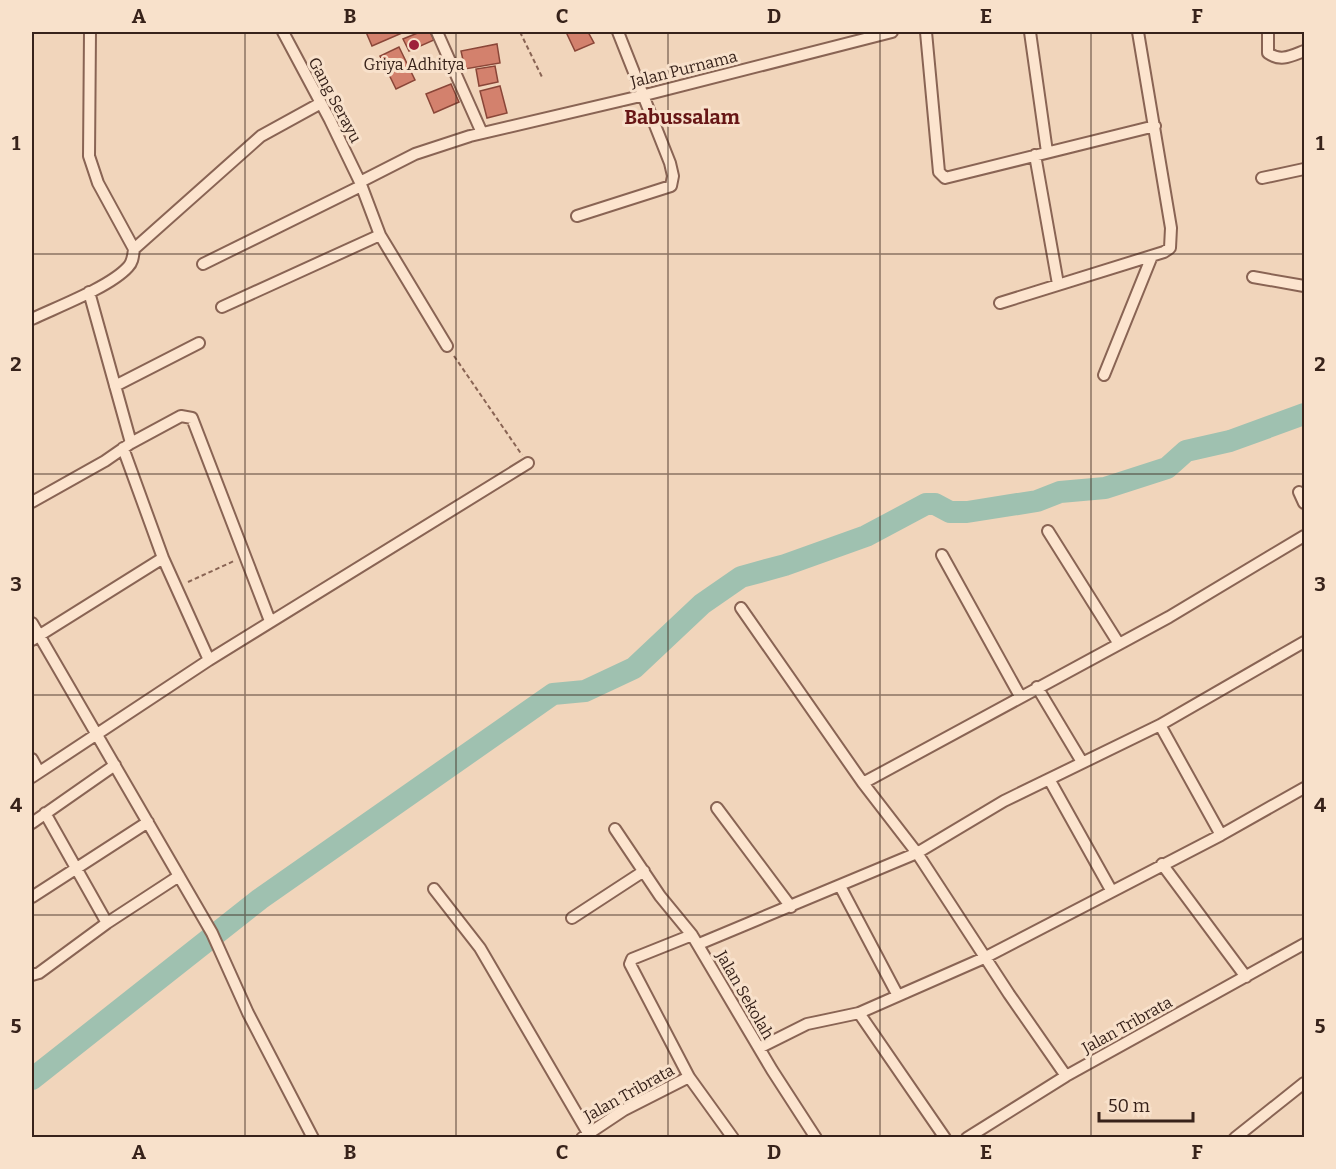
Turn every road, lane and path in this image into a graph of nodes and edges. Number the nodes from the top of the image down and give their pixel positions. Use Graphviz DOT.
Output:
graph roads {
  1 [pos="90,32"];
  2 [pos="283,32"];
  3 [pos="437,32"];
  4 [pos="520,32"];
  5 [pos="618,32"];
  6 [pos="892,32"];
  7 [pos="926,32"];
  8 [pos="1030,32"];
  9 [pos="1138,32"];
  10 [pos="1268,32"];
  11 [pos="1305,51"];
  12 [pos="542,77"];
  13 [pos="645,95"];
  14 [pos="321,103"];
  15 [pos="1155,126"];
  16 [pos="482,133"];
  17 [pos="1047,152"];
  18 [pos="1035,155"];
  19 [pos="1305,169"];
  20 [pos="1262,178"];
  21 [pos="360,184"];
  22 [pos="577,216"];
  23 [pos="380,235"];
  24 [pos="134,249"];
  25 [pos="1152,256"];
  26 [pos="203,264"];
  27 [pos="1253,277"];
  28 [pos="1058,284"];
  29 [pos="1305,286"];
  30 [pos="89,292"];
  31 [pos="1000,303"];
  32 [pos="222,307"];
  33 [pos="32,319"];
  34 [pos="199,344"];
  35 [pos="447,346"];
  36 [pos="1104,375"];
  37 [pos="115,386"];
  38 [pos="127,446"];
  39 [pos="528,463"];
  40 [pos="1299,492"];
  41 [pos="32,502"];
  42 [pos="1305,503"];
  43 [pos="1048,531"];
  44 [pos="1305,536"];
  45 [pos="246,555"];
  46 [pos="942,555"];
  47 [pos="163,558"];
  48 [pos="177,587"];
  49 [pos="741,608"];
  50 [pos="270,621"];
  51 [pos="32,623"];
  52 [pos="35,638"];
  53 [pos="1305,642"];
  54 [pos="1119,644"];
  55 [pos="209,660"];
  56 [pos="1037,687"];
  57 [pos="1020,696"];
  58 [pos="1160,725"];
  59 [pos="96,732"];
  60 [pos="32,759"];
  61 [pos="1082,762"];
  62 [pos="115,765"];
  63 [pos="35,774"];
  64 [pos="1049,779"];
  65 [pos="863,783"];
  66 [pos="1305,788"];
  67 [pos="717,808"];
  68 [pos="45,813"];
  69 [pos="148,822"];
  70 [pos="32,823"];
  71 [pos="615,829"];
  72 [pos="1221,835"];
  73 [pos="917,853"];
  74 [pos="1162,864"];
  75 [pos="76,868"];
  76 [pos="644,871"];
  77 [pos="179,876"];
  78 [pos="840,886"];
  79 [pos="434,889"];
  80 [pos="1111,890"];
  81 [pos="32,897"];
  82 [pos="790,907"];
  83 [pos="572,918"];
  84 [pos="107,923"];
  85 [pos="692,934"];
  86 [pos="699,944"];
  87 [pos="1305,944"];
  88 [pos="984,958"];
  89 [pos="32,975"];
  90 [pos="1246,977"];
  91 [pos="897,994"];
  92 [pos="859,1013"];
  93 [pos="759,1048"];
  94 [pos="1066,1076"];
  95 [pos="689,1077"];
  96 [pos="1305,1083"];
  97 [pos="585,1135"];
  98 [pos="312,1137"];
  99 [pos="733,1137"];
  100 [pos="816,1137"];
  101 [pos="945,1137"];
  102 [pos="967,1137"];
  103 [pos="1235,1137"];
  1 -- 24 [label="street"];
  2 -- 14 [label="street, Gang Serayu"];
  3 -- 16 [label="street"];
  4 -- 12 [label="path"];
  5 -- 13 [label="street"];
  6 -- 13 [label="street, Jalan Purnama"];
  7 -- 18 [label="street"];
  8 -- 17 [label="street"];
  9 -- 15 [label="street"];
  10 -- 11 [label="street"];
  13 -- 16 [label="street, Jalan Purnama"];
  13 -- 22 [label="street"];
  14 -- 21 [label="street, Gang Serayu"];
  14 -- 24 [label="street"];
  15 -- 17 [label="street"];
  15 -- 25 [label="street"];
  16 -- 21 [label="street, Jalan Purnama"];
  17 -- 18 [label="street"];
  18 -- 28 [label="street"];
  19 -- 20 [label="street"];
  21 -- 23 [label="street, Gang Serayu"];
  21 -- 26 [label="street, Jalan Purnama"];
  23 -- 32 [label="street"];
  23 -- 35 [label="street, Gang Serayu"];
  24 -- 30 [label="street"];
  25 -- 28 [label="street"];
  25 -- 36 [label="street"];
  27 -- 29 [label="street"];
  28 -- 31 [label="street"];
  30 -- 33 [label="street"];
  30 -- 37 [label="street"];
  34 -- 37 [label="street"];
  35 -- 39 [label="path"];
  37 -- 38 [label="street"];
  38 -- 41 [label="street"];
  38 -- 45 [label="street"];
  38 -- 47 [label="street"];
  39 -- 50 [label="street"];
  40 -- 42 [label="street"];
  43 -- 54 [label="street"];
  44 -- 54 [label="street"];
  45 -- 48 [label="path"];
  45 -- 50 [label="street"];
  46 -- 57 [label="street"];
  47 -- 48 [label="street"];
  47 -- 52 [label="street"];
  48 -- 55 [label="street"];
  49 -- 65 [label="street"];
  50 -- 55 [label="street"];
  51 -- 52 [label="street"];
  52 -- 59 [label="street"];
  53 -- 58 [label="street"];
  54 -- 56 [label="street"];
  55 -- 59 [label="street"];
  56 -- 57 [label="street"];
  56 -- 61 [label="street"];
  57 -- 65 [label="street"];
  58 -- 61 [label="street"];
  58 -- 72 [label="street"];
  59 -- 62 [label="street"];
  59 -- 63 [label="street"];
  60 -- 63 [label="street"];
  61 -- 64 [label="street"];
  62 -- 68 [label="street"];
  62 -- 69 [label="street"];
  64 -- 73 [label="street"];
  64 -- 80 [label="street"];
  65 -- 73 [label="street"];
  66 -- 72 [label="street"];
  67 -- 82 [label="street"];
  68 -- 70 [label="street"];
  68 -- 75 [label="street"];
  69 -- 75 [label="street"];
  69 -- 77 [label="street"];
  71 -- 76 [label="street, Jalan Sekolah"];
  72 -- 74 [label="street"];
  73 -- 78 [label="street"];
  73 -- 88 [label="street"];
  74 -- 80 [label="street"];
  74 -- 90 [label="street"];
  75 -- 81 [label="street"];
  75 -- 84 [label="street"];
  76 -- 83 [label="street"];
  76 -- 85 [label="street, Jalan Sekolah"];
  77 -- 84 [label="street"];
  77 -- 98 [label="street"];
  78 -- 82 [label="street"];
  78 -- 91 [label="street"];
  79 -- 97 [label="street"];
  80 -- 88 [label="street"];
  82 -- 86 [label="street"];
  84 -- 89 [label="street"];
  85 -- 86 [label="street, Jalan Sekolah"];
  85 -- 95 [label="street"];
  86 -- 93 [label="street, Jalan Sekolah"];
  87 -- 90 [label="street, Jalan Tribrata"];
  88 -- 91 [label="street"];
  88 -- 94 [label="street"];
  90 -- 94 [label="street, Jalan Tribrata"];
  91 -- 92 [label="street"];
  92 -- 93 [label="street"];
  92 -- 101 [label="street"];
  93 -- 100 [label="street, Jalan Sekolah"];
  94 -- 102 [label="street, Jalan Tribrata"];
  95 -- 97 [label="street, Jalan Tribrata"];
  95 -- 99 [label="street, Jalan Tribrata"];
  96 -- 103 [label="street"];
}
